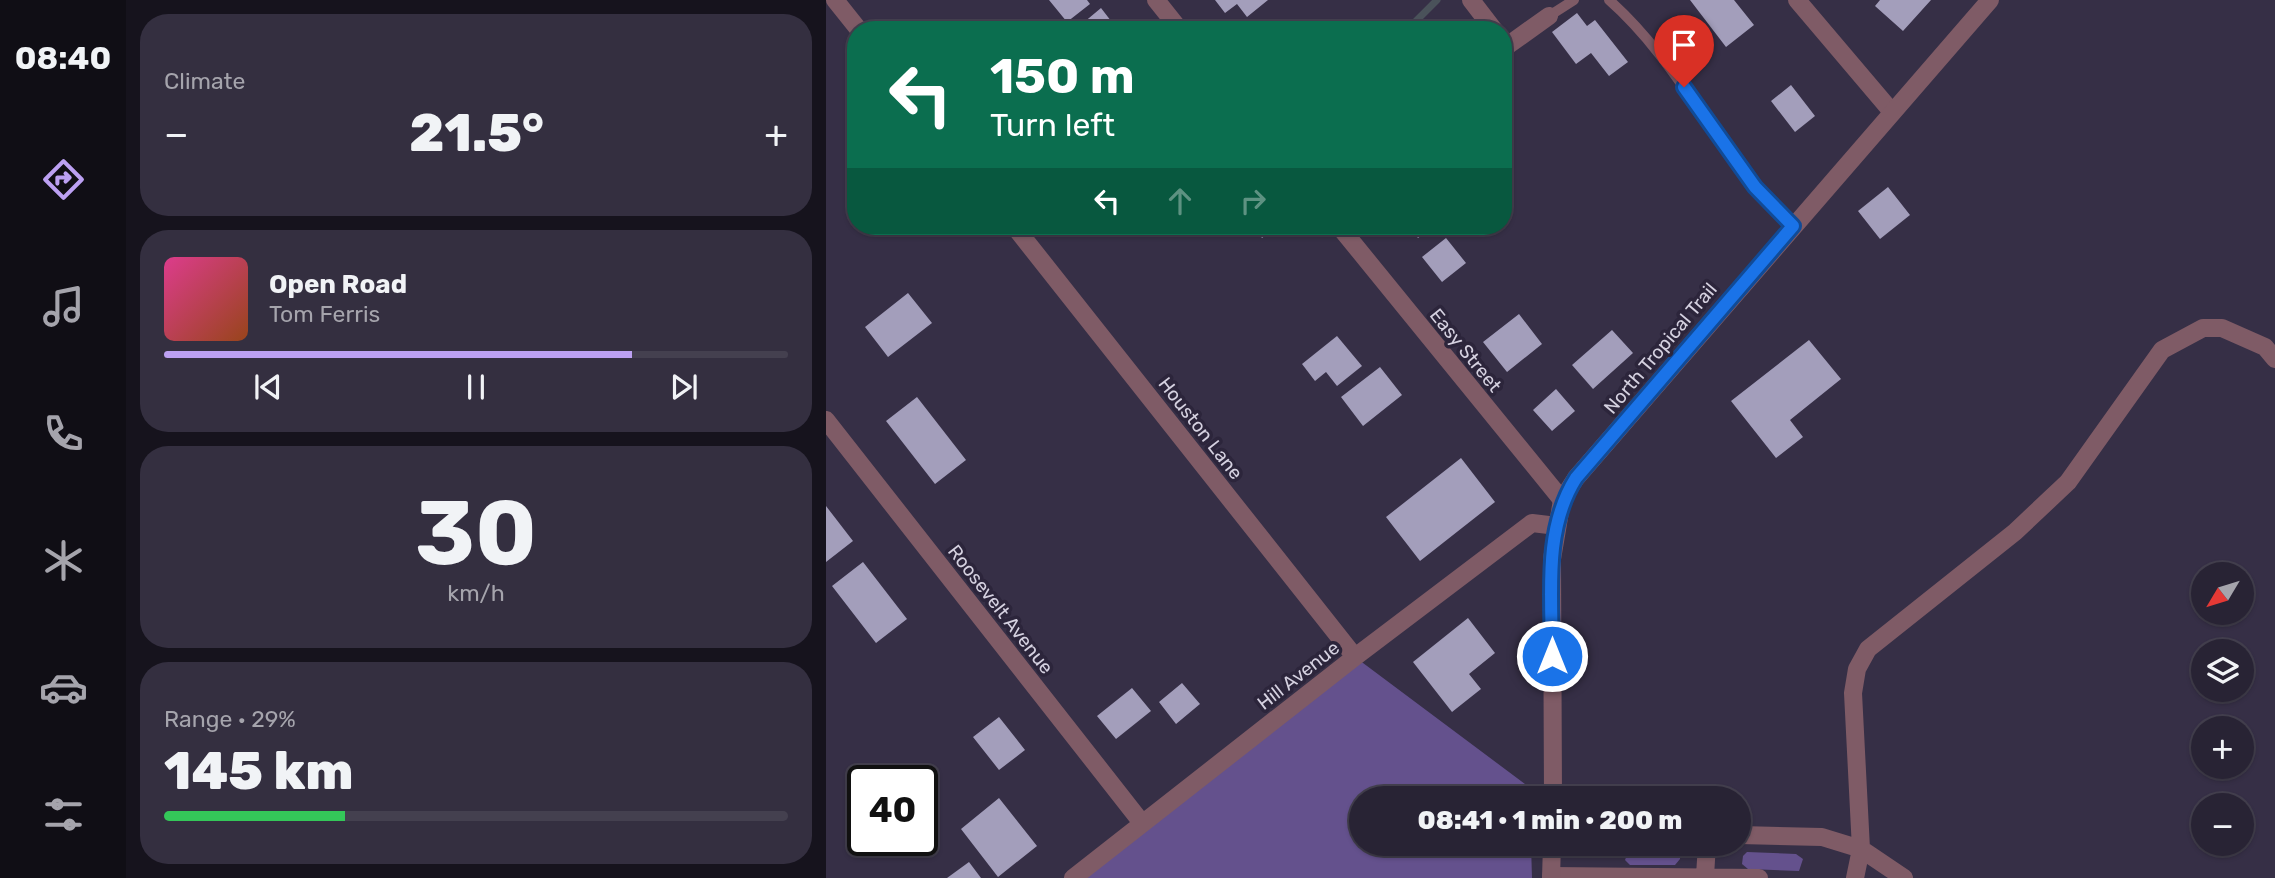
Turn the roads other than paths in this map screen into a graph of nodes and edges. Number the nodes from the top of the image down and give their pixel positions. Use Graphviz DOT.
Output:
graph roads {
  1 [pos="835,0"];
  2 [pos="1156,0"];
  3 [pos="1471,0"];
  4 [pos="1574,0"];
  5 [pos="1609,0"];
  6 [pos="1797,0"];
  7 [pos="1990,0"];
  8 [pos="1549,16"];
  9 [pos="852,21"];
  10 [pos="1173,21"];
  11 [pos="1487,21"];
  12 [pos="1512,42"];
  13 [pos="1892,112"];
  14 [pos="1793,226"];
  15 [pos="1021,235"];
  16 [pos="1346,235"];
  17 [pos="2275,359"];
  18 [pos="826,420"];
  19 [pos="1562,500"];
  20 [pos="1557,526"];
  21 [pos="1355,657"];
  22 [pos="1553,786"];
  23 [pos="1142,823"];
  24 [pos="1751,835"];
  25 [pos="1861,849"];
  26 [pos="1552,856"];
  27 [pos="1706,856"];
  28 [pos="1705,876"];
  29 [pos="1551,877"];
  30 [pos="1073,878"];
  31 [pos="1759,878"];
  32 [pos="1855,878"];
  33 [pos="1904,878"];
  1 -- 9 [label="street"];
  2 -- 10 [label="street"];
  3 -- 11 [label="street"];
  4 -- 8 [label="lane"];
  5 -- 14 [label="lane"];
  6 -- 13 [label="street"];
  7 -- 13 [label="street, North Tropical Trail"];
  8 -- 12 [label="street"];
  13 -- 14 [label="street, North Tropical Trail"];
  14 -- 19 [label="street, North Tropical Trail"];
  15 -- 21 [label="street, Houston Lane"];
  16 -- 19 [label="street, Easy Street"];
  17 -- 25 [label="street"];
  18 -- 23 [label="street, Roosevelt Avenue"];
  19 -- 20 [label="street, North Tropical Trail"];
  20 -- 21 [label="street, Hill Avenue"];
  20 -- 22 [label="street, North Tropical Trail"];
  21 -- 23 [label="street, Hill Avenue"];
  23 -- 30 [label="street, Hill Avenue"];
  24 -- 25 [label="street"];
  25 -- 32 [label="street"];
  25 -- 33 [label="street"];
  26 -- 29 [label="street"];
  27 -- 28 [label="street"];
  28 -- 29 [label="street"];
  28 -- 31 [label="street"];
}
